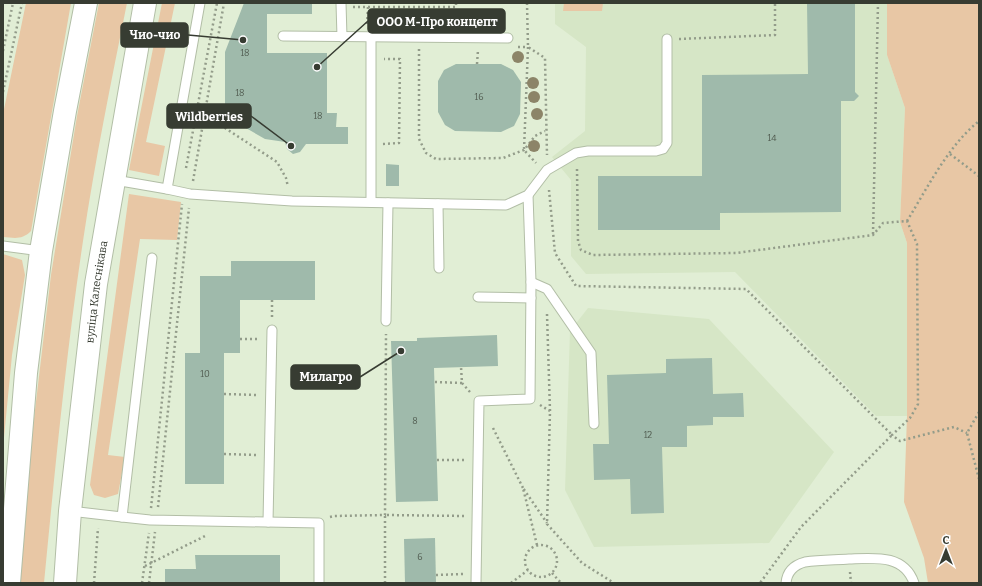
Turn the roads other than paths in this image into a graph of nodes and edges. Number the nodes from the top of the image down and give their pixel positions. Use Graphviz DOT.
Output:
graph roads {
  1 [pos="86,3"];
  2 [pos="144,3"];
  3 [pos="200,3"];
  4 [pos="347,4"];
  5 [pos="282,36"];
  6 [pos="342,37"];
  7 [pos="371,37"];
  8 [pos="508,38"];
  9 [pos="667,39"];
  10 [pos="115,180"];
  11 [pos="167,188"];
  12 [pos="528,195"];
  13 [pos="371,202"];
  14 [pos="388,203"];
  15 [pos="438,204"];
  16 [pos="3,246"];
  17 [pos="41,251"];
  18 [pos="152,258"];
  19 [pos="439,268"];
  20 [pos="531,282"];
  21 [pos="478,297"];
  22 [pos="531,298"];
  23 [pos="386,321"];
  24 [pos="272,335"];
  25 [pos="594,424"];
  26 [pos="70,511"];
  27 [pos="122,517"];
  28 [pos="268,522"];
  29 [pos="476,578"];
  30 [pos="9,583"];
  31 [pos="65,583"];
  32 [pos="319,583"];
  33 [pos="786,583"];
  34 [pos="914,583"];
  1 -- 17 [label="main road"];
  2 -- 10 [label="main road, вуліца Калеснікава"];
  3 -- 11 [label="lane"];
  4 -- 6 [label="lane"];
  5 -- 6 [label="lane"];
  6 -- 7 [label="lane"];
  7 -- 8 [label="lane"];
  7 -- 13 [label="lane"];
  9 -- 12 [label="lane"];
  10 -- 11 [label="lane"];
  10 -- 26 [label="main road, вуліца Калеснікава"];
  11 -- 13 [label="lane"];
  12 -- 15 [label="lane"];
  12 -- 20 [label="lane"];
  13 -- 14 [label="lane"];
  14 -- 15 [label="lane"];
  14 -- 23 [label="lane"];
  15 -- 19 [label="lane"];
  16 -- 17 [label="lane"];
  17 -- 30 [label="main road"];
  18 -- 27 [label="lane"];
  20 -- 22 [label="lane"];
  20 -- 25 [label="lane"];
  21 -- 22 [label="lane"];
  22 -- 29 [label="lane"];
  24 -- 28 [label="lane"];
  26 -- 27 [label="lane"];
  26 -- 31 [label="main road, вуліца Калеснікава"];
  27 -- 28 [label="lane"];
  28 -- 32 [label="lane"];
  33 -- 34 [label="lane"];
}
